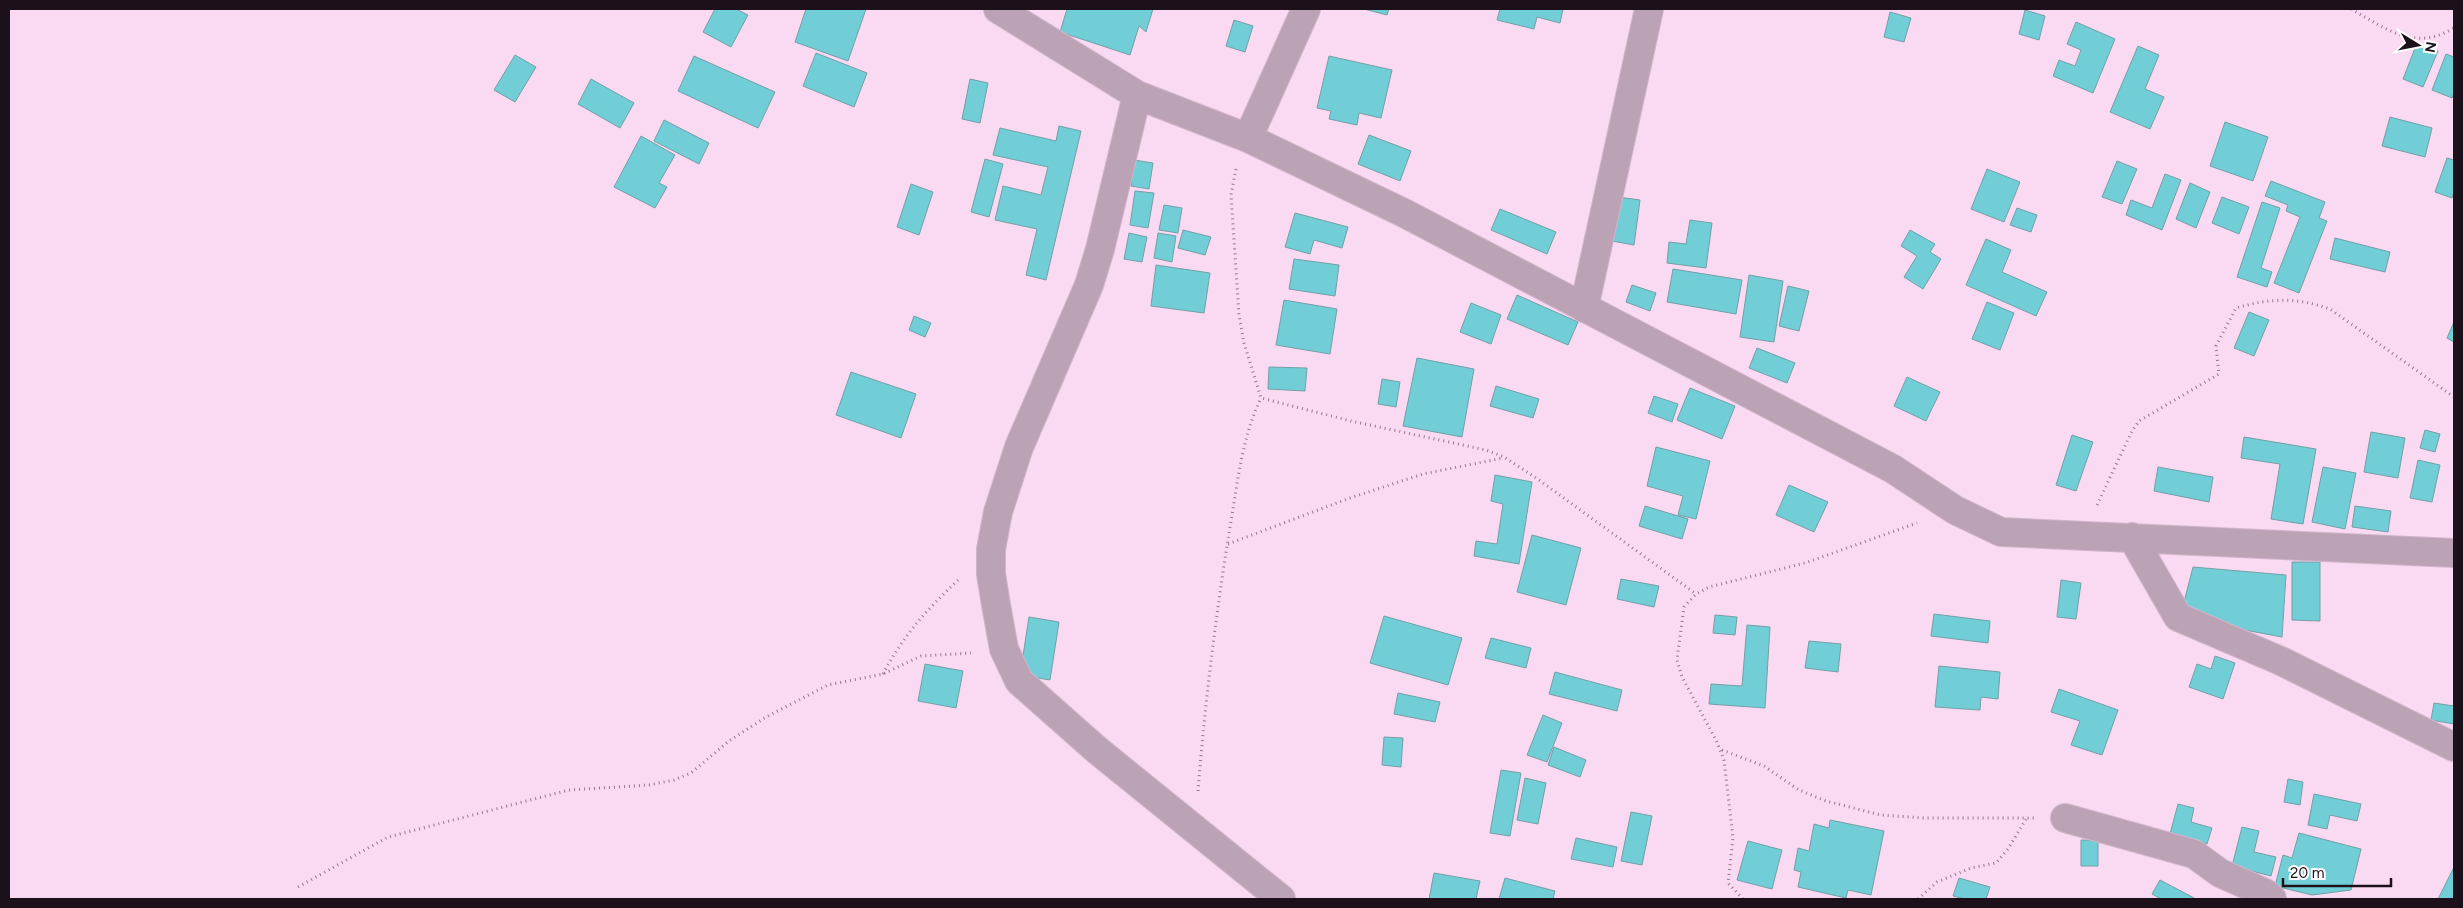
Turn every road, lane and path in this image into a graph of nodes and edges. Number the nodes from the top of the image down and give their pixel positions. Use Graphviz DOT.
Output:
graph roads {
  1 [pos="998,9"];
  2 [pos="1306,9"];
  3 [pos="1649,9"];
  4 [pos="2351,9"];
  5 [pos="2454,28"];
  6 [pos="1138,95"];
  7 [pos="1248,138"];
  8 [pos="1584,308"];
  9 [pos="1262,398"];
  10 [pos="2454,398"];
  11 [pos="1504,457"];
  12 [pos="1955,510"];
  13 [pos="2081,537"];
  14 [pos="2132,537"];
  15 [pos="1227,544"];
  16 [pos="991,549"];
  17 [pos="2454,553"];
  18 [pos="1696,594"];
  19 [pos="1007,653"];
  20 [pos="883,674"];
  21 [pos="2454,747"];
  22 [pos="1721,750"];
  23 [pos="2065,818"];
  24 [pos="2027,819"];
  25 [pos="1195,830"];
  26 [pos="298,887"];
  27 [pos="1281,899"];
  28 [pos="1743,899"];
  29 [pos="1918,899"];
  30 [pos="2272,899"];
  1 -- 6 [label="street"];
  2 -- 7 [label="street"];
  3 -- 8 [label="street"];
  4 -- 5 [label="path"];
  6 -- 7 [label="street"];
  6 -- 16 [label="street"];
  7 -- 8 [label="street"];
  7 -- 9 [label="path"];
  8 -- 12 [label="street"];
  9 -- 11 [label="path"];
  9 -- 15 [label="path"];
  10 -- 13 [label="path"];
  11 -- 15 [label="path"];
  11 -- 18 [label="path"];
  12 -- 13 [label="street"];
  12 -- 18 [label="path"];
  13 -- 14 [label="street"];
  14 -- 17 [label="street"];
  14 -- 21 [label="street"];
  15 -- 25 [label="path"];
  16 -- 19 [label="street"];
  16 -- 20 [label="path"];
  18 -- 22 [label="path"];
  19 -- 20 [label="path"];
  19 -- 25 [label="street"];
  20 -- 26 [label="path"];
  22 -- 24 [label="path"];
  22 -- 28 [label="path"];
  23 -- 24 [label="path"];
  23 -- 30 [label="street"];
  24 -- 29 [label="path"];
  25 -- 27 [label="street"];
}
